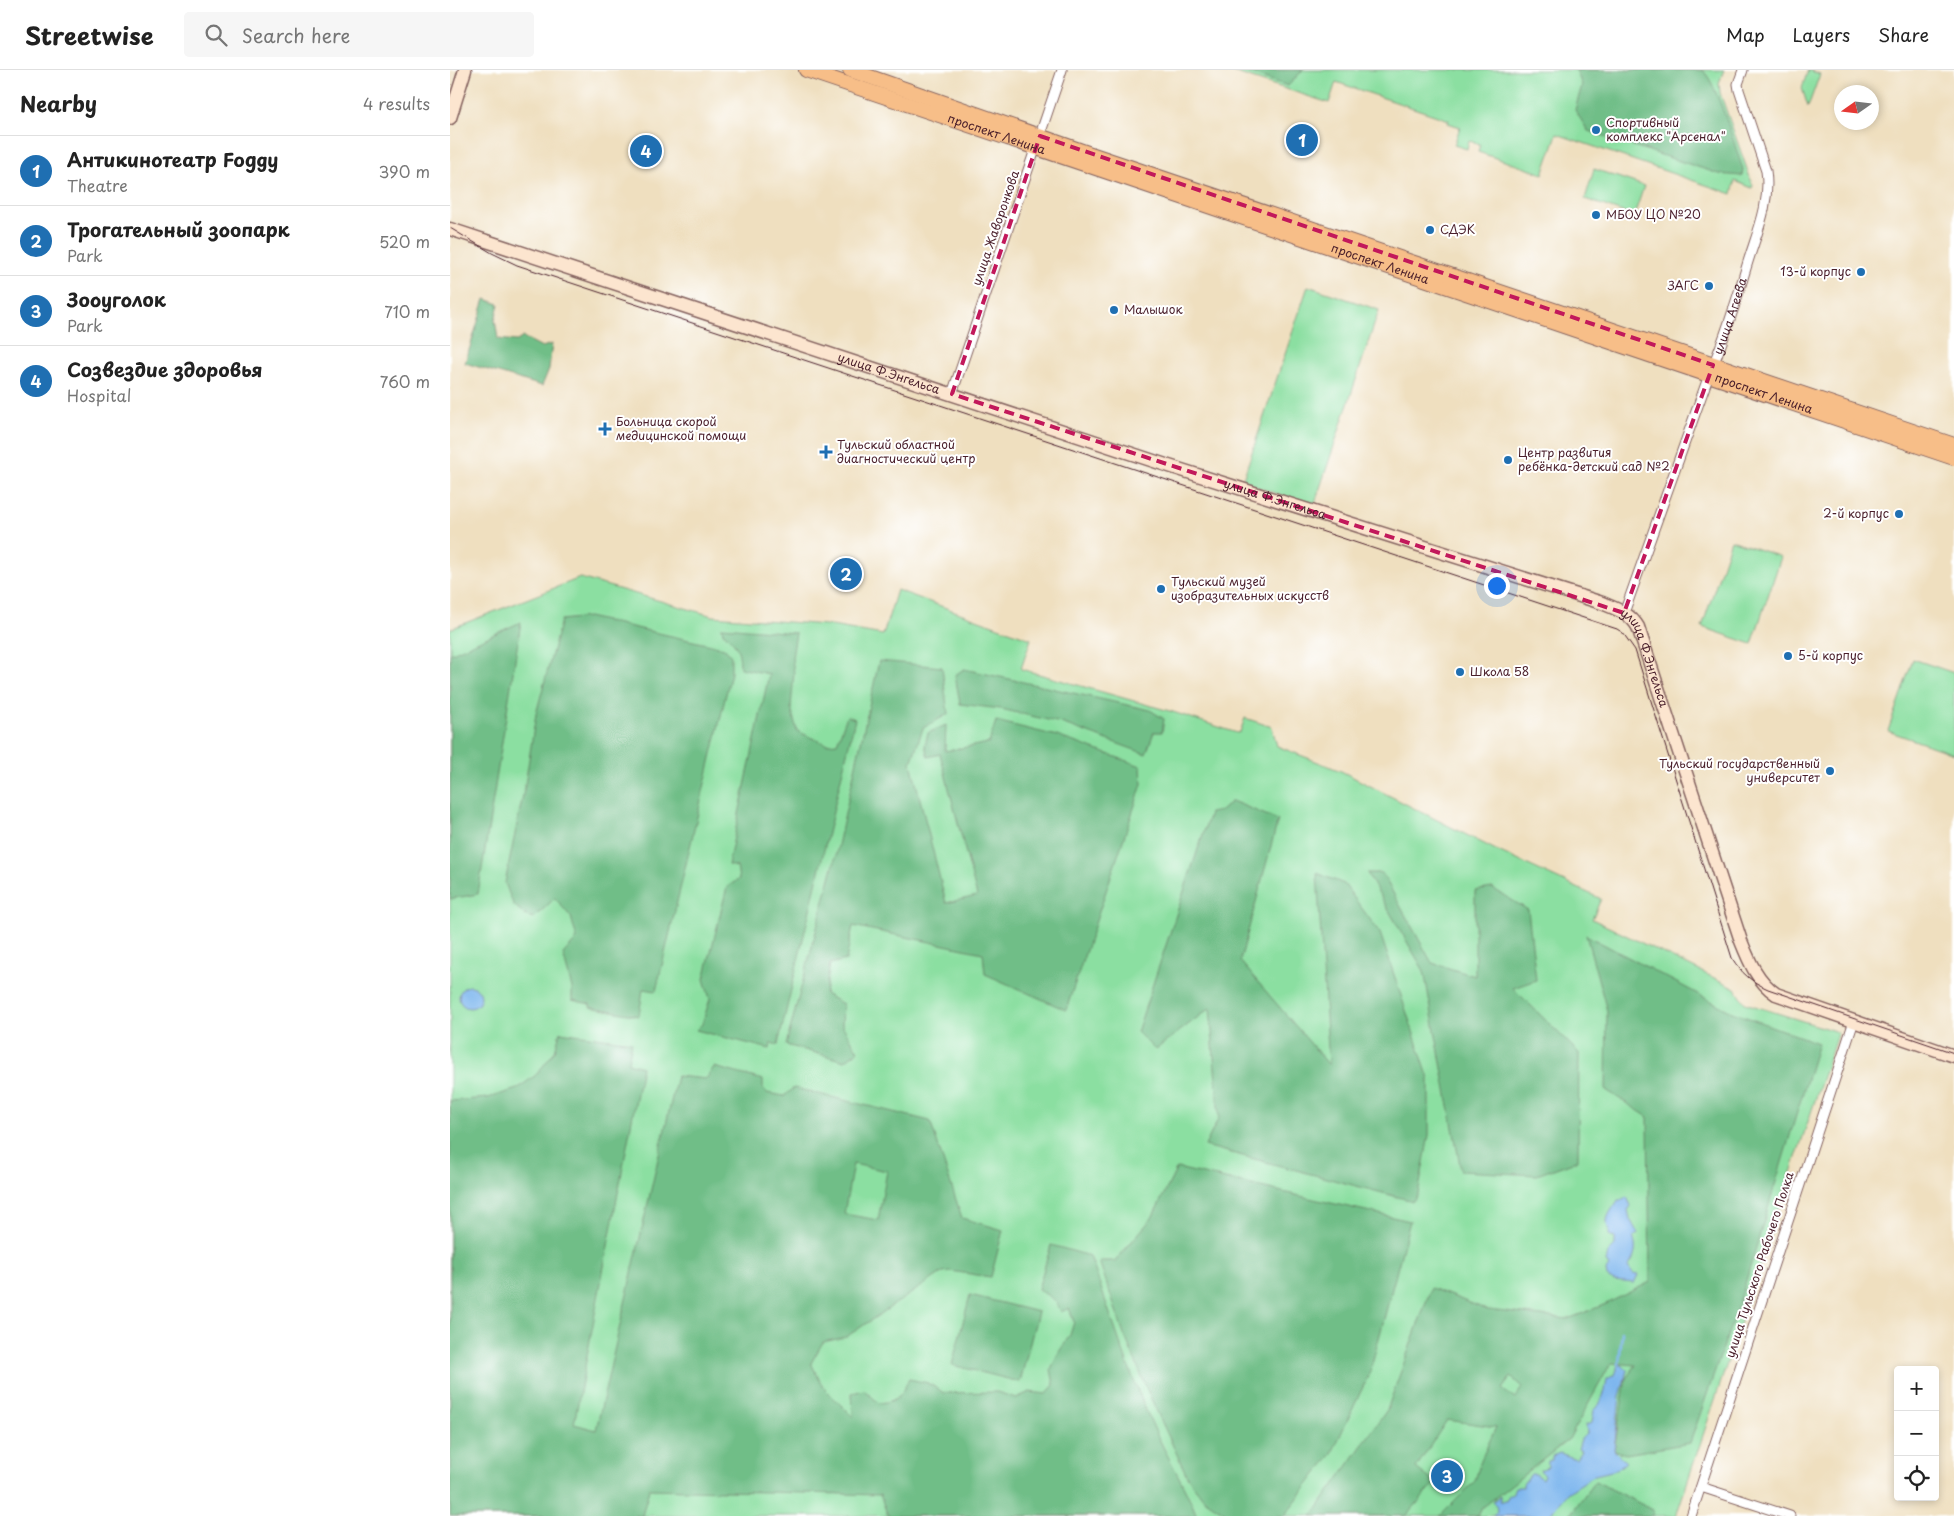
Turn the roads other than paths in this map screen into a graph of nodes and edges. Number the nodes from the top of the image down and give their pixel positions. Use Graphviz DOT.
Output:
graph roads {
  1 [pos="466,70"];
  2 [pos="806,70"];
  3 [pos="850,70"];
  4 [pos="1062,70"];
  5 [pos="1743,70"];
  6 [pos="450,118"];
  7 [pos="1038,142"];
  8 [pos="450,229"];
  9 [pos="1711,370"];
  10 [pos="952,394"];
  11 [pos="1954,445"];
  12 [pos="1954,458"];
  13 [pos="1624,613"];
  14 [pos="1854,1021"];
  15 [pos="1954,1056"];
  16 [pos="1701,1487"];
  17 [pos="1691,1516"];
  18 [pos="1790,1516"];
  1 -- 6 [label="street"];
  2 -- 7 [label="main road, проспект Ленина"];
  3 -- 7 [label="main road, проспект Ленина"];
  4 -- 7 [label="street, улица Жаворонкова"];
  5 -- 9 [label="street, улица Агеева"];
  7 -- 9 [label="main road, проспект Ленина"];
  7 -- 10 [label="street, улица Жаворонкова"];
  8 -- 10 [label="street, улица Ф.Энгельса"];
  9 -- 11 [label="main road, проспект Ленина"];
  9 -- 12 [label="main road, проспект Ленина"];
  9 -- 13 [label="street, улица Агеева"];
  10 -- 13 [label="street, улица Ф.Энгельса"];
  13 -- 14 [label="street, улица Ф.Энгельса"];
  14 -- 15 [label="street, улица Ф.Энгельса"];
  14 -- 16 [label="street, улица Тульского Рабочего Полка"];
  16 -- 17 [label="street, улица Тульского Рабочего Полка"];
  16 -- 18 [label="street"];
}
